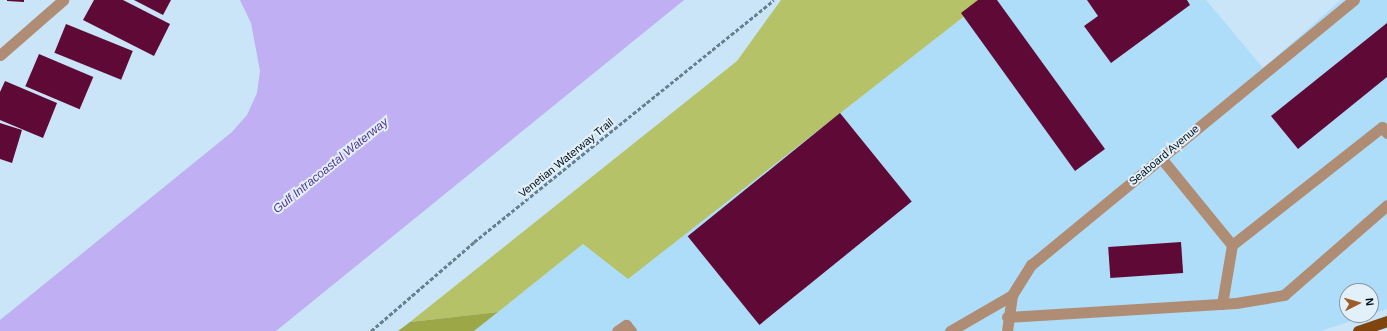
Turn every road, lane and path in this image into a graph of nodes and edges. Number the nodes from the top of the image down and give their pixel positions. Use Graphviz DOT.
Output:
graph roads {
  1 [pos="63,0"];
  2 [pos="774,0"];
  3 [pos="1354,0"];
  4 [pos="1,53"];
  5 [pos="1387,133"];
  6 [pos="1161,158"];
  7 [pos="1387,205"];
  8 [pos="1232,245"];
  9 [pos="1012,295"];
  10 [pos="1222,304"];
  11 [pos="1007,317"];
  12 [pos="1387,321"];
  13 [pos="372,331"];
  14 [pos="617,331"];
  15 [pos="631,331"];
  16 [pos="950,331"];
  17 [pos="1007,331"];
  18 [pos="1358,331"];
  1 -- 4 [label="street"];
  2 -- 13 [label="path, Venetian Waterway Trail"];
  3 -- 6 [label="street, Seaboard Avenue"];
  5 -- 8 [label="street"];
  6 -- 8 [label="street"];
  6 -- 9 [label="street, Seaboard Avenue"];
  7 -- 10 [label="street"];
  8 -- 10 [label="street"];
  9 -- 11 [label="street, Seaboard Avenue"];
  9 -- 16 [label="street"];
  10 -- 11 [label="street"];
  11 -- 17 [label="street, Seaboard Avenue"];
  12 -- 18 [label="main road"];
  14 -- 15 [label="street"];
}
